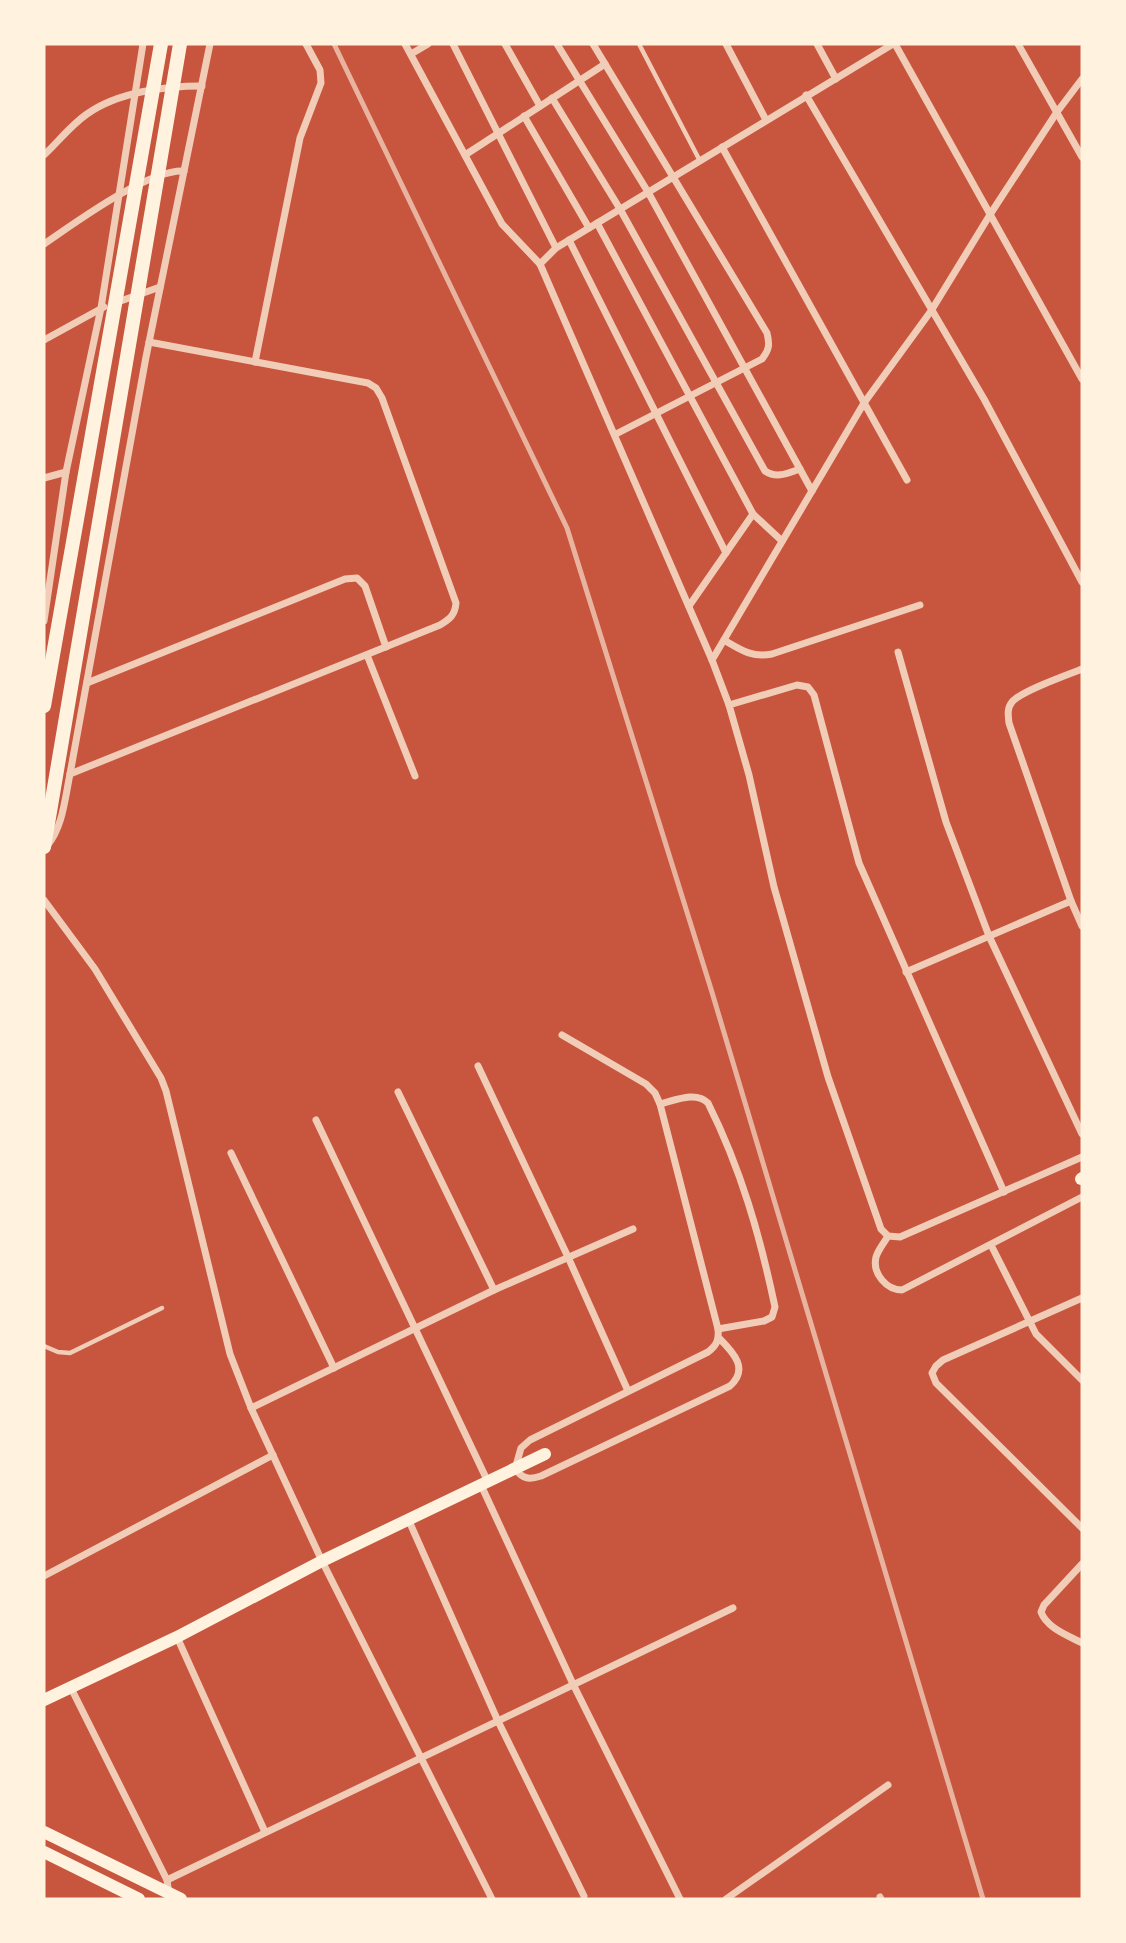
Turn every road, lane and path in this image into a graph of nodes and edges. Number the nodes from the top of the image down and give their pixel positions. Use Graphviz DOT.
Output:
graph roads {
  1 [pos="143,44"];
  2 [pos="161,44"];
  3 [pos="180,44"];
  4 [pos="210,44"];
  5 [pos="306,44"];
  6 [pos="405,44"];
  7 [pos="428,44"];
  8 [pos="453,44"];
  9 [pos="505,44"];
  10 [pos="557,44"];
  11 [pos="593,44"];
  12 [pos="639,44"];
  13 [pos="726,44"];
  14 [pos="817,44"];
  15 [pos="894,44"];
  16 [pos="1018,44"];
  17 [pos="411,54"];
  18 [pos="605,64"];
  19 [pos="836,79"];
  20 [pos="1082,79"];
  21 [pos="579,80"];
  22 [pos="202,86"];
  23 [pos="134,95"];
  24 [pos="806,95"];
  25 [pos="552,98"];
  26 [pos="540,106"];
  27 [pos="1057,112"];
  28 [pos="524,116"];
  29 [pos="766,120"];
  30 [pos="498,134"];
  31 [pos="722,147"];
  32 [pos="44,155"];
  33 [pos="465,155"];
  34 [pos="1082,157"];
  35 [pos="700,161"];
  36 [pos="184,171"];
  37 [pos="673,176"];
  38 [pos="648,191"];
  39 [pos="118,195"];
  40 [pos="620,209"];
  41 [pos="991,213"];
  42 [pos="597,223"];
  43 [pos="589,228"];
  44 [pos="569,240"];
  45 [pos="44,244"];
  46 [pos="556,248"];
  47 [pos="540,264"];
  48 [pos="160,287"];
  49 [pos="102,307"];
  50 [pos="931,311"];
  51 [pos="44,340"];
  52 [pos="149,342"];
  53 [pos="256,362"];
  54 [pos="744,368"];
  55 [pos="1082,379"];
  56 [pos="715,383"];
  57 [pos="689,398"];
  58 [pos="864,403"];
  59 [pos="656,415"];
  60 [pos="616,434"];
  61 [pos="800,469"];
  62 [pos="66,472"];
  63 [pos="44,478"];
  64 [pos="907,480"];
  65 [pos="812,491"];
  66 [pos="753,514"];
  67 [pos="782,541"];
  68 [pos="726,553"];
  69 [pos="1082,582"];
  70 [pos="920,605"];
  71 [pos="689,606"];
  72 [pos="44,621"];
  73 [pos="724,640"];
  74 [pos="386,647"];
  75 [pos="898,652"];
  76 [pos="368,655"];
  77 [pos="712,660"];
  78 [pos="1082,668"];
  79 [pos="87,684"];
  80 [pos="729,705"];
  81 [pos="44,706"];
  82 [pos="70,774"];
  83 [pos="415,776"];
  84 [pos="44,848"];
  85 [pos="44,900"];
  86 [pos="1071,901"];
  87 [pos="1082,926"];
  88 [pos="989,936"];
  89 [pos="906,972"];
  90 [pos="562,1035"];
  91 [pos="478,1066"];
  92 [pos="398,1092"];
  93 [pos="660,1104"];
  94 [pos="316,1120"];
  95 [pos="1082,1134"];
  96 [pos="231,1153"];
  97 [pos="1082,1157"];
  98 [pos="1003,1192"];
  99 [pos="1082,1198"];
  100 [pos="633,1229"];
  101 [pos="888,1236"];
  102 [pos="991,1245"];
  103 [pos="568,1257"];
  104 [pos="494,1290"];
  105 [pos="1082,1298"];
  106 [pos="162,1308"];
  107 [pos="1029,1324"];
  108 [pos="415,1328"];
  109 [pos="718,1329"];
  110 [pos="719,1338"];
  111 [pos="44,1346"];
  112 [pos="334,1368"];
  113 [pos="1082,1380"];
  114 [pos="628,1391"];
  115 [pos="251,1408"];
  116 [pos="545,1454"];
  117 [pos="273,1455"];
  118 [pos="515,1469"];
  119 [pos="485,1484"];
  120 [pos="409,1521"];
  121 [pos="1082,1528"];
  122 [pos="323,1560"];
  123 [pos="1082,1564"];
  124 [pos="44,1576"];
  125 [pos="733,1608"];
  126 [pos="177,1637"];
  127 [pos="1082,1643"];
  128 [pos="573,1684"];
  129 [pos="71,1688"];
  130 [pos="44,1700"];
  131 [pos="498,1719"];
  132 [pos="420,1756"];
  133 [pos="888,1785"];
  134 [pos="44,1832"];
  135 [pos="265,1832"];
  136 [pos="44,1852"];
  137 [pos="167,1880"];
  138 [pos="584,1896"];
  139 [pos="173,1897"];
  140 [pos="139,1899"];
  141 [pos="492,1899"];
  142 [pos="680,1899"];
  143 [pos="726,1899"];
  1 -- 23 [label="street"];
  2 -- 81 [label="main road"];
  3 -- 84 [label="main road"];
  4 -- 22 [label="street"];
  5 -- 53 [label="street"];
  6 -- 17 [label="street"];
  7 -- 17 [label="street"];
  8 -- 30 [label="street"];
  9 -- 26 [label="street"];
  10 -- 21 [label="street"];
  11 -- 18 [label="street"];
  12 -- 35 [label="lane"];
  13 -- 29 [label="street"];
  14 -- 19 [label="street"];
  15 -- 19 [label="street"];
  15 -- 41 [label="street"];
  16 -- 27 [label="street"];
  17 -- 33 [label="street"];
  18 -- 21 [label="street"];
  18 -- 37 [label="street"];
  19 -- 24 [label="street"];
  20 -- 27 [label="street"];
  21 -- 25 [label="street"];
  21 -- 38 [label="street"];
  22 -- 23 [label="street"];
  22 -- 36 [label="street"];
  23 -- 32 [label="street"];
  23 -- 39 [label="street"];
  24 -- 29 [label="street"];
  24 -- 50 [label="street"];
  25 -- 26 [label="street"];
  25 -- 40 [label="street"];
  26 -- 28 [label="street"];
  27 -- 34 [label="street"];
  27 -- 41 [label="street"];
  28 -- 30 [label="street"];
  28 -- 43 [label="street"];
  29 -- 31 [label="street"];
  30 -- 33 [label="street"];
  30 -- 46 [label="street"];
  31 -- 35 [label="street"];
  31 -- 58 [label="street"];
  33 -- 47 [label="street"];
  35 -- 37 [label="street"];
  36 -- 39 [label="street"];
  36 -- 48 [label="street"];
  37 -- 38 [label="street"];
  37 -- 54 [label="street"];
  38 -- 40 [label="street"];
  38 -- 54 [label="street"];
  39 -- 45 [label="street"];
  39 -- 49 [label="street"];
  40 -- 42 [label="street"];
  40 -- 56 [label="street"];
  41 -- 50 [label="street"];
  41 -- 55 [label="street"];
  42 -- 43 [label="street"];
  42 -- 57 [label="street"];
  43 -- 44 [label="street"];
  44 -- 46 [label="street"];
  44 -- 59 [label="street"];
  46 -- 47 [label="street"];
  47 -- 60 [label="street"];
  48 -- 49 [label="street"];
  48 -- 52 [label="street"];
  49 -- 51 [label="street"];
  49 -- 62 [label="street"];
  50 -- 58 [label="street"];
  50 -- 69 [label="street"];
  52 -- 53 [label="street"];
  52 -- 79 [label="street"];
  53 -- 74 [label="street"];
  54 -- 56 [label="street"];
  54 -- 61 [label="street"];
  56 -- 57 [label="street"];
  56 -- 61 [label="street"];
  57 -- 59 [label="street"];
  57 -- 66 [label="street"];
  58 -- 64 [label="street"];
  58 -- 65 [label="street"];
  59 -- 60 [label="street"];
  59 -- 68 [label="street"];
  60 -- 71 [label="street"];
  61 -- 65 [label="street"];
  62 -- 63 [label="street"];
  62 -- 72 [label="street"];
  65 -- 67 [label="street"];
  66 -- 67 [label="street"];
  66 -- 68 [label="street"];
  67 -- 73 [label="street"];
  68 -- 71 [label="street"];
  70 -- 73 [label="street"];
  71 -- 77 [label="street"];
  73 -- 77 [label="street"];
  74 -- 76 [label="street"];
  74 -- 79 [label="street"];
  75 -- 88 [label="street"];
  76 -- 82 [label="street"];
  76 -- 83 [label="street"];
  77 -- 80 [label="street"];
  78 -- 86 [label="street"];
  79 -- 82 [label="street"];
  80 -- 89 [label="street"];
  80 -- 101 [label="street"];
  82 -- 84 [label="street"];
  85 -- 115 [label="street"];
  86 -- 87 [label="street"];
  86 -- 88 [label="street"];
  88 -- 89 [label="street"];
  88 -- 95 [label="street"];
  89 -- 98 [label="street"];
  90 -- 93 [label="street"];
  91 -- 103 [label="street"];
  92 -- 104 [label="street"];
  93 -- 109 [label="street"];
  93 -- 109 [label="street"];
  94 -- 108 [label="street"];
  96 -- 112 [label="street"];
  97 -- 98 [label="street"];
  98 -- 101 [label="street"];
  99 -- 102 [label="street"];
  100 -- 103 [label="street"];
  101 -- 102 [label="street"];
  102 -- 107 [label="street"];
  103 -- 104 [label="street"];
  103 -- 114 [label="street"];
  104 -- 108 [label="street"];
  105 -- 107 [label="street"];
  106 -- 111 [label="lane"];
  107 -- 113 [label="street"];
  107 -- 121 [label="street"];
  108 -- 112 [label="street"];
  108 -- 119 [label="street"];
  109 -- 110 [label="street"];
  110 -- 114 [label="street"];
  110 -- 118 [label="street"];
  112 -- 115 [label="street"];
  114 -- 118 [label="street"];
  115 -- 117 [label="street"];
  116 -- 118 [label="main road"];
  117 -- 122 [label="street"];
  117 -- 124 [label="street"];
  118 -- 119 [label="main road"];
  119 -- 120 [label="main road"];
  119 -- 128 [label="street"];
  120 -- 122 [label="main road"];
  120 -- 131 [label="street"];
  122 -- 126 [label="main road"];
  122 -- 132 [label="street"];
  123 -- 127 [label="street"];
  125 -- 128 [label="street"];
  126 -- 129 [label="main road"];
  126 -- 135 [label="street"];
  128 -- 131 [label="street"];
  128 -- 142 [label="street"];
  129 -- 130 [label="main road"];
  129 -- 137 [label="street"];
  131 -- 132 [label="street"];
  131 -- 138 [label="street"];
  132 -- 135 [label="street"];
  132 -- 141 [label="street"];
  133 -- 143 [label="street"];
  134 -- 139 [label="main road"];
  135 -- 137 [label="street"];
  136 -- 140 [label="main road"];
  137 -- 139 [label="street"];
}
